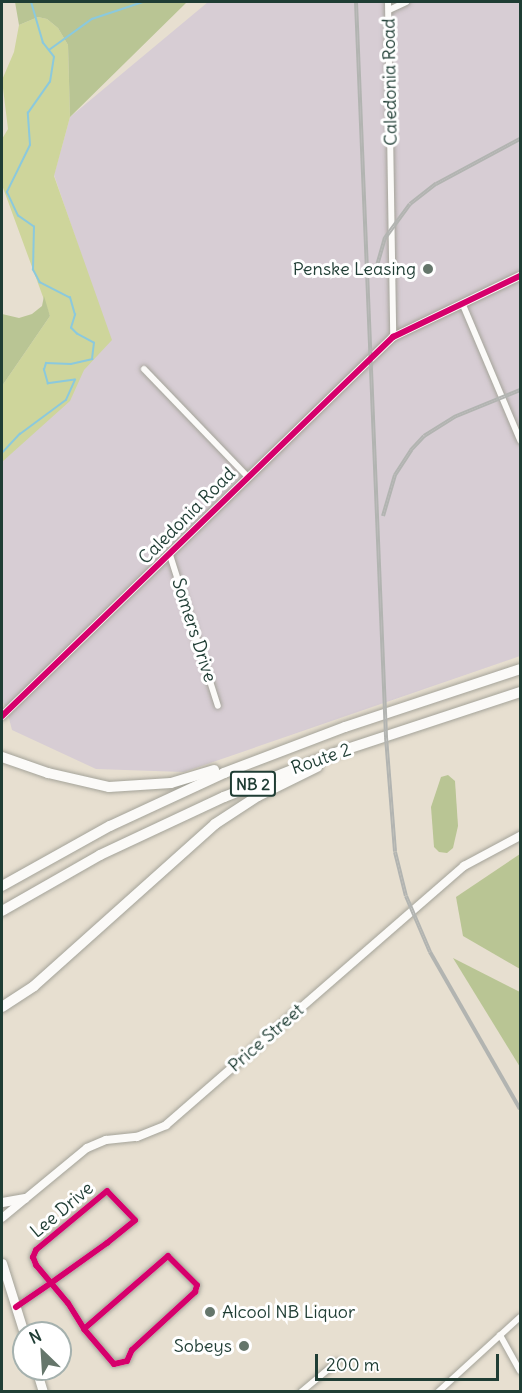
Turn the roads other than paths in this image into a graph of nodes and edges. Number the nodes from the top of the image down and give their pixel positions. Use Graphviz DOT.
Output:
graph roads {
  1 [pos="388,2"];
  2 [pos="406,2"];
  3 [pos="389,10"];
  4 [pos="520,276"];
  5 [pos="463,305"];
  6 [pos="393,337"];
  7 [pos="144,369"];
  8 [pos="520,440"];
  9 [pos="248,477"];
  10 [pos="170,555"];
  11 [pos="520,669"];
  12 [pos="520,692"];
  13 [pos="218,706"];
  14 [pos="2,716"];
  15 [pos="372,741"];
  16 [pos="272,754"];
  17 [pos="2,757"];
  18 [pos="520,836"];
  19 [pos="2,886"];
  20 [pos="2,911"];
  21 [pos="2,1007"];
  22 [pos="25,1198"];
  23 [pos="2,1202"];
  24 [pos="2,1218"];
  25 [pos="2,1263"];
  26 [pos="51,1283"];
  27 [pos="16,1308"];
  28 [pos="520,1317"];
  29 [pos="20,1321"];
  30 [pos="84,1329"];
  31 [pos="500,1335"];
  32 [pos="337,1362"];
  33 [pos="520,1371"];
  34 [pos="302,1392"];
  35 [pos="438,1392"];
  1 -- 3 [label="street, Caledonia Road"];
  2 -- 3 [label="street"];
  3 -- 6 [label="street, Caledonia Road"];
  4 -- 5 [label="street"];
  5 -- 6 [label="street"];
  5 -- 8 [label="street"];
  6 -- 9 [label="street, Caledonia Road"];
  7 -- 9 [label="street"];
  9 -- 10 [label="street, Caledonia Road"];
  10 -- 13 [label="street, Somers Drive"];
  10 -- 14 [label="street, Caledonia Road"];
  11 -- 16 [label="highway, Route 2 / NB 2"];
  12 -- 15 [label="highway, Route 2 / NB 2"];
  15 -- 20 [label="highway, Route 2 / NB 2"];
  15 -- 21 [label="highway"];
  16 -- 17 [label="highway"];
  16 -- 19 [label="highway, Route 2 / NB 2"];
  18 -- 22 [label="street, Price Street"];
  22 -- 23 [label="main road"];
  22 -- 24 [label="street, Price Street"];
  25 -- 27 [label="main road"];
  26 -- 26 [label="street, Lee Drive"];
  26 -- 27 [label="street"];
  26 -- 30 [label="street"];
  27 -- 29 [label="main road"];
  28 -- 31 [label="street"];
  30 -- 30 [label="street"];
  31 -- 33 [label="street"];
  31 -- 35 [label="street"];
  32 -- 34 [label="street"];
}
